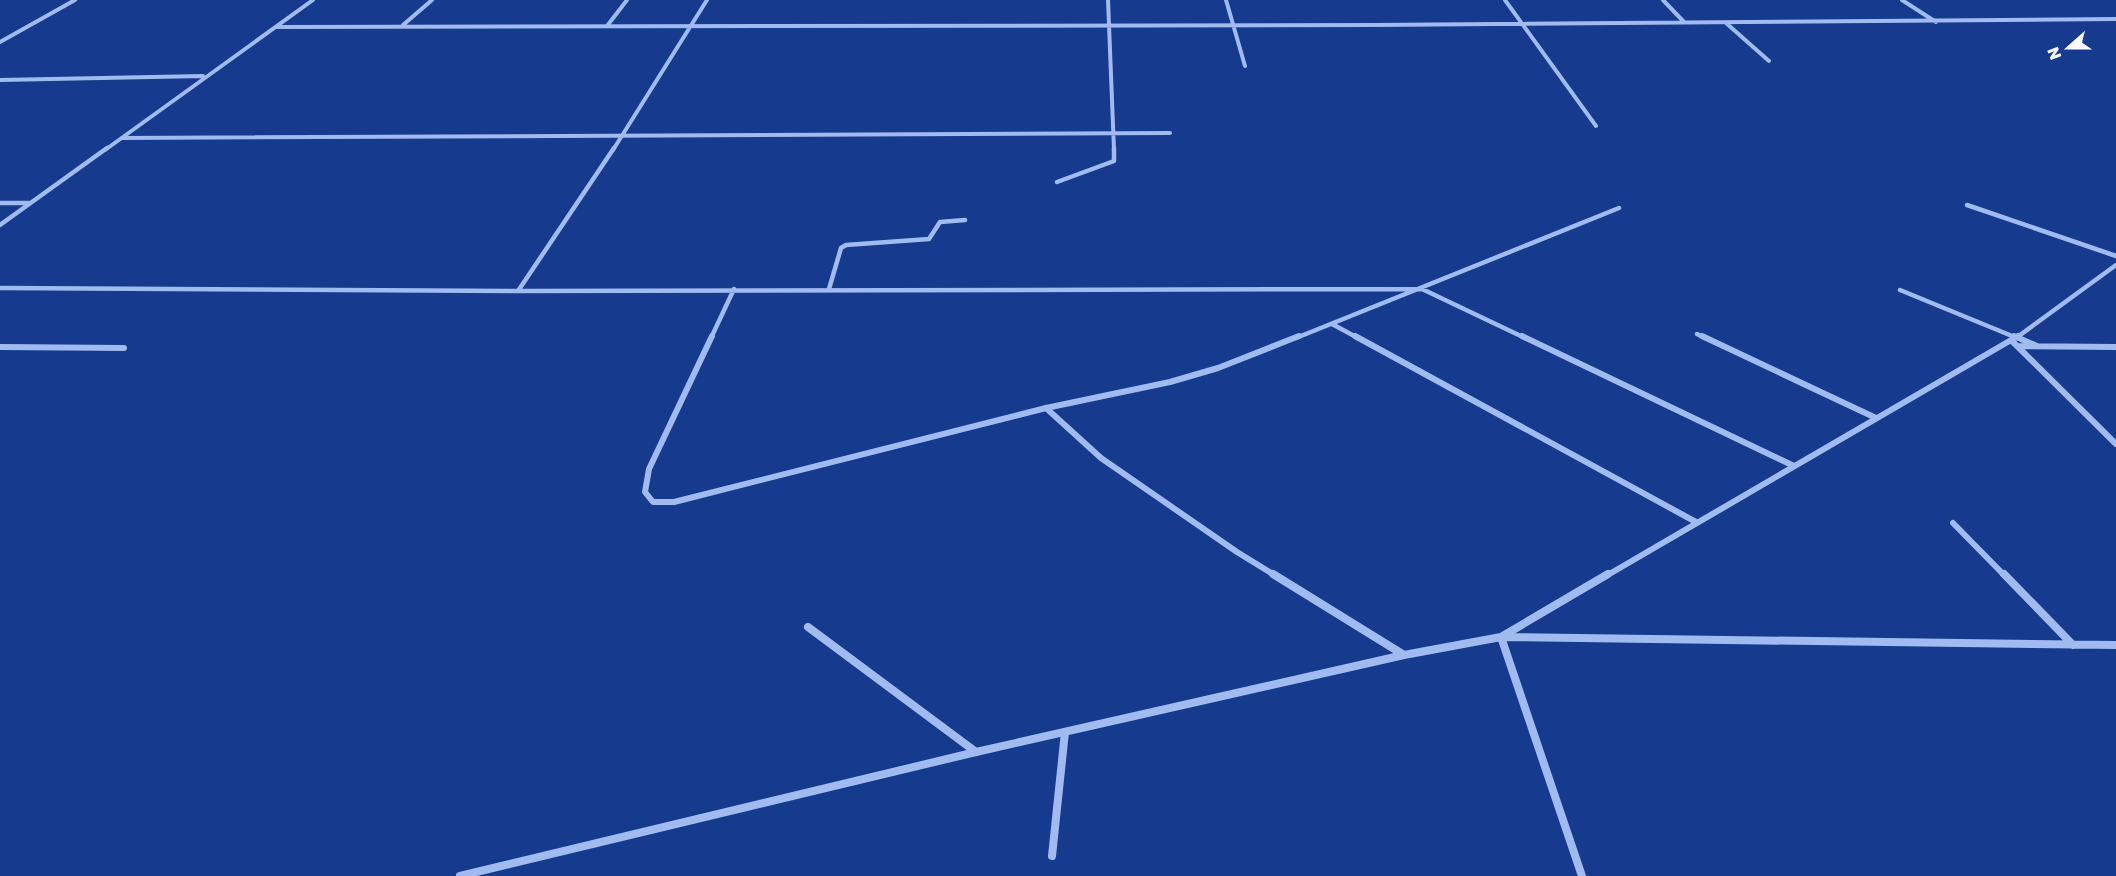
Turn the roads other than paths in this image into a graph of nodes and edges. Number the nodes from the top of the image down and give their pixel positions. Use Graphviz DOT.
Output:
graph roads {
  1 [pos="75,0"];
  2 [pos="313,0"];
  3 [pos="432,0"];
  4 [pos="627,0"];
  5 [pos="706,0"];
  6 [pos="1108,0"];
  7 [pos="1226,0"];
  8 [pos="1505,0"];
  9 [pos="1663,0"];
  10 [pos="1902,0"];
  11 [pos="2116,19"];
  12 [pos="1684,22"];
  13 [pos="1726,22"];
  14 [pos="1936,22"];
  15 [pos="1523,23"];
  16 [pos="1232,24"];
  17 [pos="1110,25"];
  18 [pos="403,26"];
  19 [pos="607,26"];
  20 [pos="276,27"];
  21 [pos="690,27"];
  22 [pos="0,42"];
  23 [pos="1770,61"];
  24 [pos="1245,66"];
  25 [pos="205,76"];
  26 [pos="0,80"];
  27 [pos="1596,126"];
  28 [pos="1114,133"];
  29 [pos="1170,133"];
  30 [pos="623,135"];
  31 [pos="122,138"];
  32 [pos="1057,182"];
  33 [pos="31,202"];
  34 [pos="0,203"];
  35 [pos="1967,205"];
  36 [pos="1619,208"];
  37 [pos="965,220"];
  38 [pos="0,225"];
  39 [pos="2116,256"];
  40 [pos="2116,265"];
  41 [pos="0,288"];
  42 [pos="734,289"];
  43 [pos="829,289"];
  44 [pos="1422,289"];
  45 [pos="1900,290"];
  46 [pos="518,291"];
  47 [pos="1332,324"];
  48 [pos="1697,334"];
  49 [pos="2016,342"];
  50 [pos="0,346"];
  51 [pos="2116,346"];
  52 [pos="124,348"];
  53 [pos="1046,408"];
  54 [pos="1876,418"];
  55 [pos="2116,444"];
  56 [pos="1794,466"];
  57 [pos="1696,522"];
  58 [pos="1953,523"];
  59 [pos="808,627"];
  60 [pos="1501,637"];
  61 [pos="2073,645"];
  62 [pos="2116,645"];
  63 [pos="1404,655"];
  64 [pos="1065,732"];
  65 [pos="976,752"];
  66 [pos="1052,856"];
  67 [pos="460,876"];
  68 [pos="1582,876"];
  1 -- 22 [label="street"];
  2 -- 20 [label="street"];
  3 -- 18 [label="street"];
  4 -- 19 [label="street"];
  5 -- 21 [label="street"];
  6 -- 17 [label="street"];
  7 -- 16 [label="street"];
  8 -- 15 [label="street"];
  9 -- 12 [label="street"];
  10 -- 14 [label="street"];
  11 -- 14 [label="street"];
  12 -- 13 [label="street"];
  12 -- 15 [label="street"];
  13 -- 14 [label="street"];
  13 -- 23 [label="street"];
  15 -- 16 [label="street"];
  15 -- 27 [label="street"];
  16 -- 17 [label="street"];
  16 -- 24 [label="street"];
  17 -- 21 [label="street"];
  17 -- 28 [label="street"];
  18 -- 19 [label="street"];
  18 -- 20 [label="street"];
  19 -- 21 [label="street"];
  20 -- 25 [label="street"];
  21 -- 30 [label="street"];
  25 -- 26 [label="street"];
  25 -- 31 [label="street"];
  28 -- 29 [label="street"];
  28 -- 30 [label="street"];
  28 -- 32 [label="street"];
  30 -- 31 [label="street"];
  30 -- 46 [label="street"];
  31 -- 33 [label="street"];
  33 -- 34 [label="street"];
  33 -- 38 [label="street"];
  35 -- 39 [label="street"];
  36 -- 44 [label="street"];
  37 -- 43 [label="street"];
  40 -- 49 [label="street"];
  41 -- 46 [label="street"];
  42 -- 43 [label="street"];
  42 -- 46 [label="street"];
  42 -- 53 [label="street"];
  43 -- 44 [label="street"];
  44 -- 47 [label="street"];
  44 -- 56 [label="street"];
  45 -- 49 [label="street"];
  47 -- 53 [label="street"];
  47 -- 57 [label="street"];
  48 -- 54 [label="street"];
  49 -- 51 [label="street"];
  49 -- 54 [label="street"];
  49 -- 55 [label="street"];
  50 -- 52 [label="street"];
  53 -- 63 [label="street"];
  54 -- 56 [label="street"];
  56 -- 57 [label="street"];
  57 -- 60 [label="street"];
  58 -- 61 [label="street"];
  59 -- 65 [label="street"];
  60 -- 61 [label="street"];
  60 -- 63 [label="street"];
  60 -- 68 [label="street"];
  61 -- 62 [label="street"];
  63 -- 64 [label="street"];
  64 -- 65 [label="street"];
  64 -- 66 [label="street"];
  65 -- 67 [label="street"];
}
